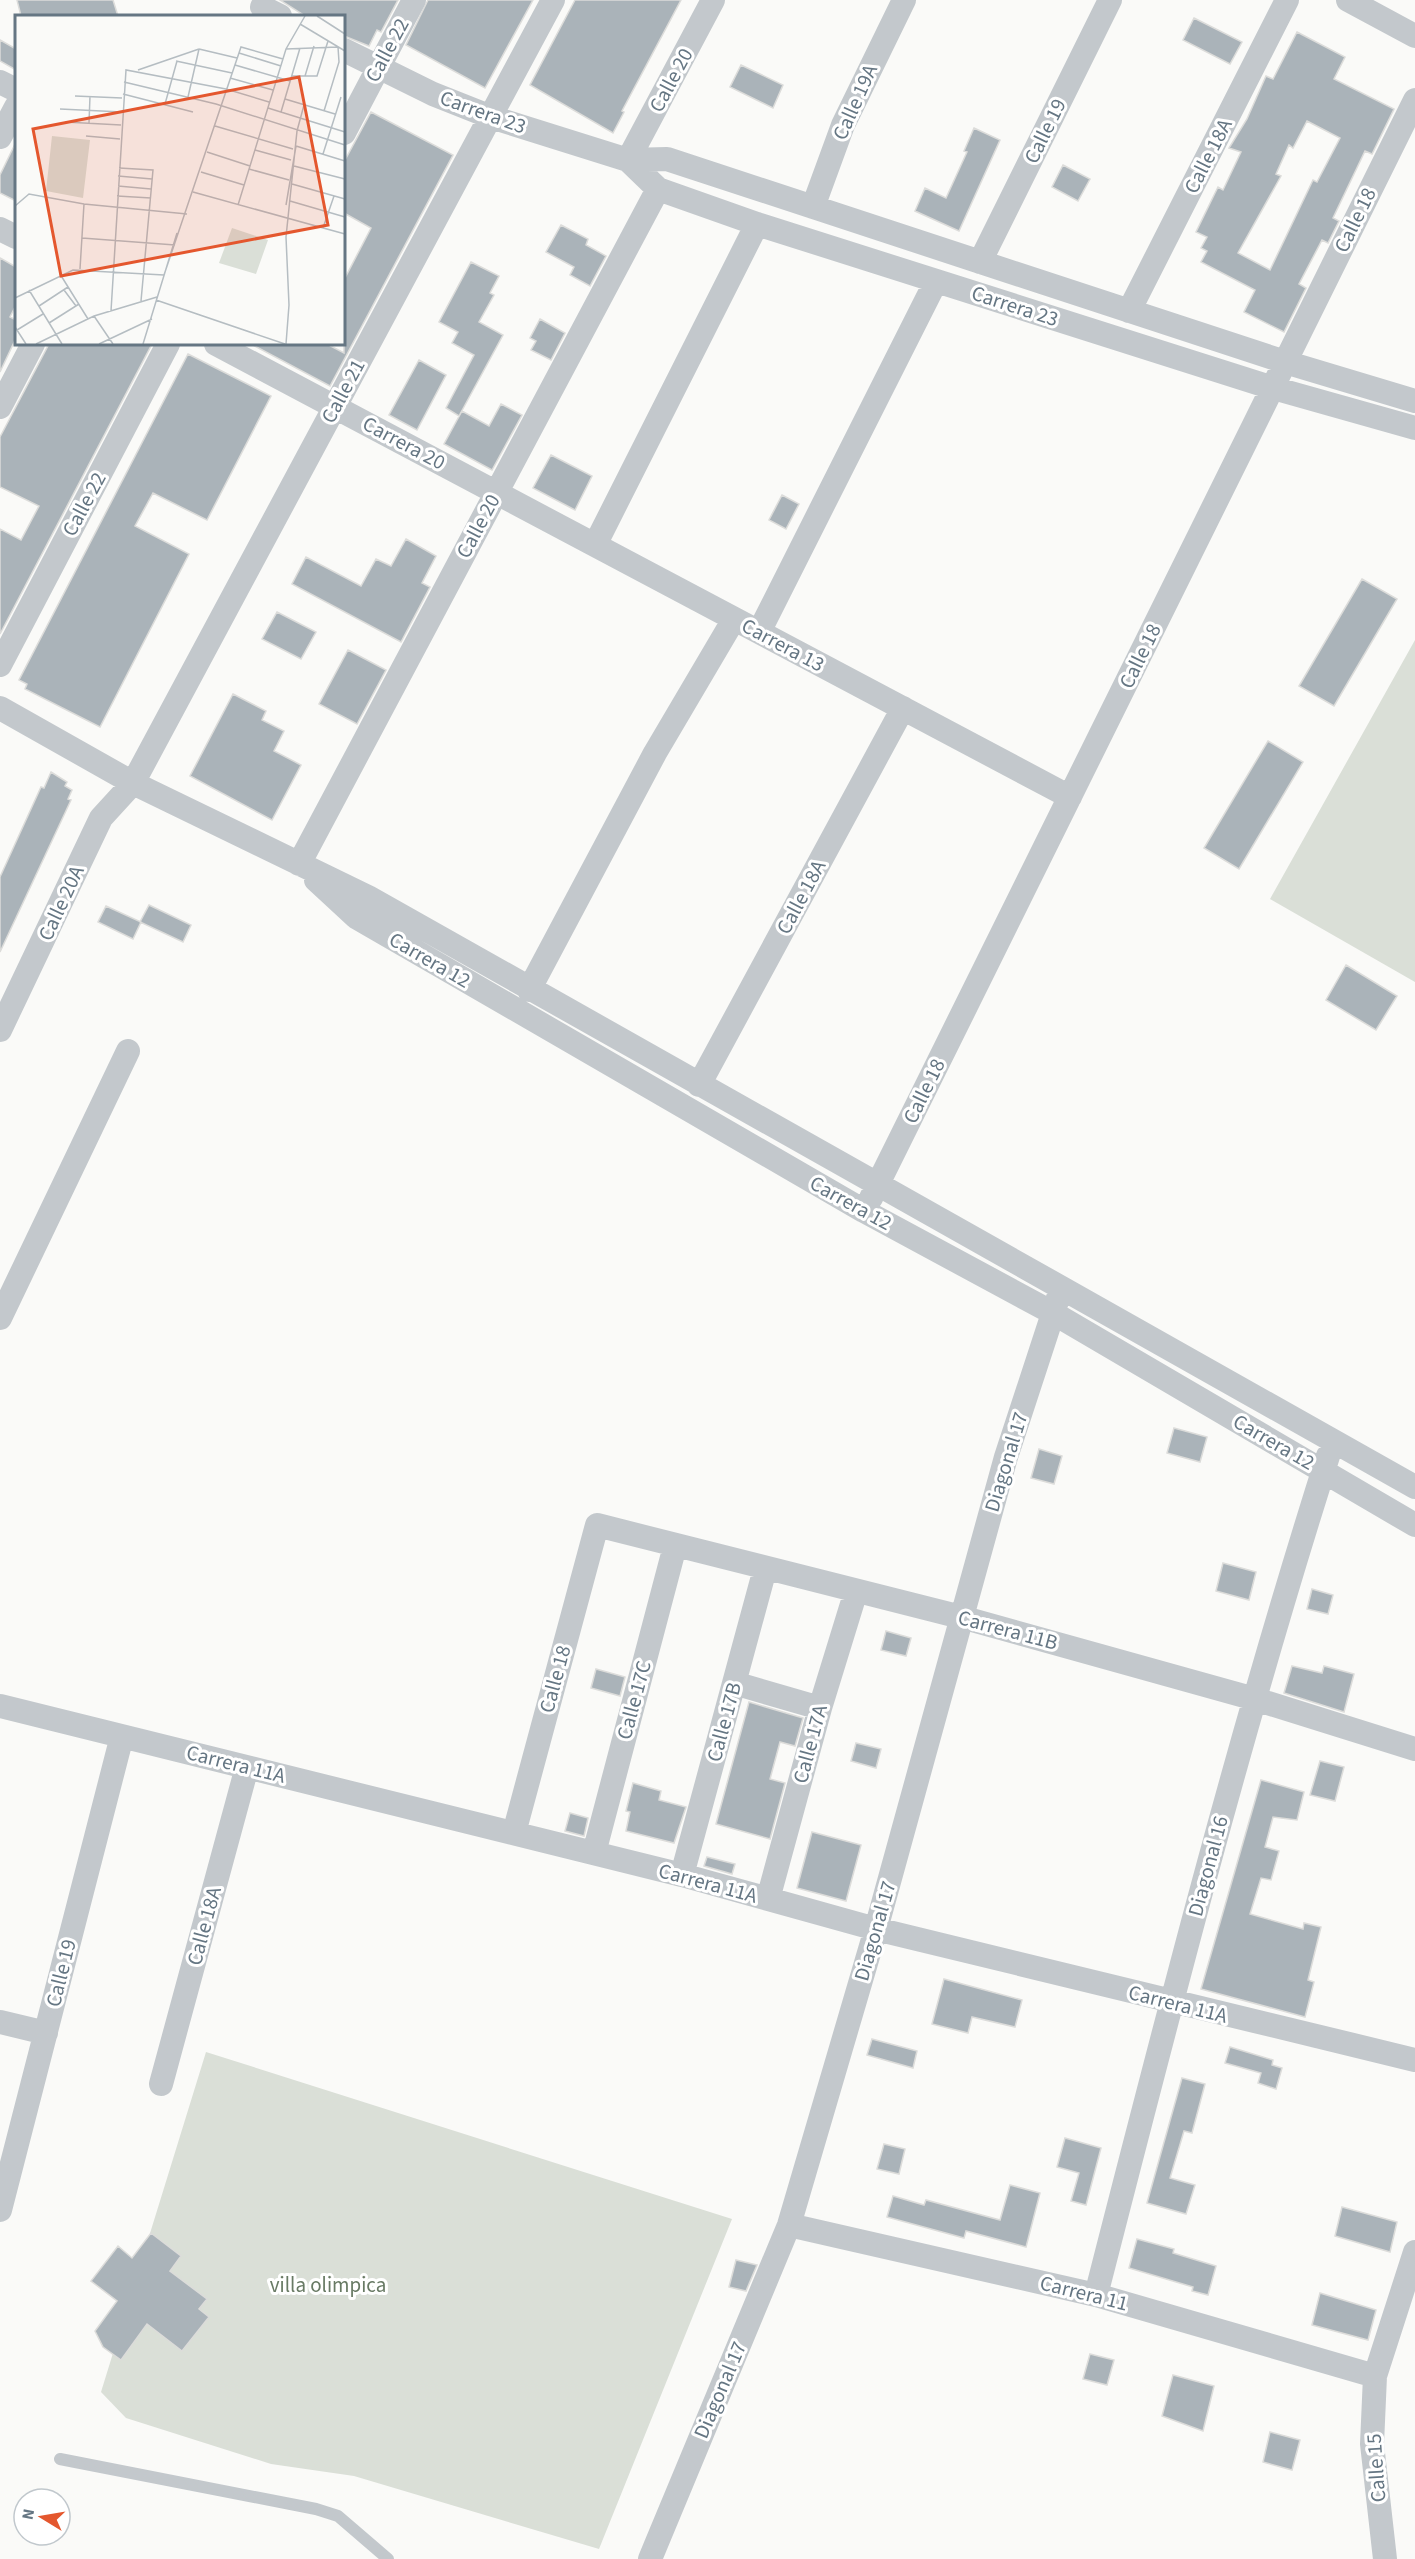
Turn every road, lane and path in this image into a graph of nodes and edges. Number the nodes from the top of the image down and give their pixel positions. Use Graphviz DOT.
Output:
graph roads {
  1 [pos="414,0"];
  2 [pos="554,0"];
  3 [pos="713,0"];
  4 [pos="904,0"];
  5 [pos="1110,0"];
  6 [pos="1287,0"];
  7 [pos="1348,0"];
  8 [pos="1415,36"];
  9 [pos="345,51"];
  10 [pos="378,69"];
  11 [pos="0,82"];
  12 [pos="15,90"];
  13 [pos="1415,100"];
  14 [pos="15,108"];
  15 [pos="491,117"];
  16 [pos="345,131"];
  17 [pos="0,137"];
  18 [pos="628,160"];
  19 [pos="658,189"];
  20 [pos="813,207"];
  21 [pos="757,224"];
  22 [pos="0,229"];
  23 [pos="15,236"];
  24 [pos="980,262"];
  25 [pos="936,281"];
  26 [pos="1129,311"];
  27 [pos="32,345"];
  28 [pos="167,345"];
  29 [pos="225,346"];
  30 [pos="1285,362"];
  31 [pos="1273,388"];
  32 [pos="1415,400"];
  33 [pos="335,406"];
  34 [pos="0,408"];
  35 [pos="1415,428"];
  36 [pos="496,492"];
  37 [pos="595,545"];
  38 [pos="735,619"];
  39 [pos="759,632"];
  40 [pos="0,664"];
  41 [pos="0,708"];
  42 [pos="903,708"];
  43 [pos="133,783"];
  44 [pos="1070,797"];
  45 [pos="299,864"];
  46 [pos="529,990"];
  47 [pos="0,1030"];
  48 [pos="128,1051"];
  49 [pos="699,1085"];
  50 [pos="878,1186"];
  51 [pos="864,1211"];
  52 [pos="1062,1289"];
  53 [pos="5,1294"];
  54 [pos="1053,1313"];
  55 [pos="0,1318"];
  56 [pos="1333,1441"];
  57 [pos="1323,1471"];
  58 [pos="1415,1487"];
  59 [pos="1415,1525"];
  60 [pos="597,1526"];
  61 [pos="675,1546"];
  62 [pos="765,1569"];
  63 [pos="856,1591"];
  64 [pos="961,1617"];
  65 [pos="734,1683"];
  66 [pos="1255,1699"];
  67 [pos="0,1706"];
  68 [pos="820,1708"];
  69 [pos="122,1736"];
  70 [pos="1415,1749"];
  71 [pos="247,1767"];
  72 [pos="514,1833"];
  73 [pos="594,1853"];
  74 [pos="682,1875"];
  75 [pos="768,1899"];
  76 [pos="876,1929"];
  77 [pos="1171,2003"];
  78 [pos="0,2022"];
  79 [pos="46,2033"];
  80 [pos="1415,2061"];
  81 [pos="161,2084"];
  82 [pos="0,2210"];
  83 [pos="789,2225"];
  84 [pos="1415,2252"];
  85 [pos="1096,2295"];
  86 [pos="1375,2376"];
  87 [pos="60,2459"];
  88 [pos="388,2559"];
  89 [pos="650,2559"];
  90 [pos="1385,2559"];
  1 -- 10 [label="street, Calle 22"];
  2 -- 15 [label="street, Calle 21"];
  3 -- 18 [label="street, Calle 20"];
  4 -- 20 [label="street, Calle 19A"];
  5 -- 24 [label="street, Calle 19"];
  6 -- 26 [label="street, Calle 18A"];
  7 -- 8 [label="street"];
  9 -- 10 [label="street, Carrera 23"];
  10 -- 15 [label="street, Carrera 23"];
  10 -- 16 [label="street, Calle 22"];
  11 -- 12 [label="street"];
  13 -- 30 [label="street, Calle 18"];
  14 -- 17 [label="street"];
  15 -- 18 [label="street, Carrera 23"];
  15 -- 33 [label="street, Calle 21"];
  18 -- 19 [label="street, Carrera 23"];
  18 -- 20 [label="street, Carrera 23"];
  19 -- 21 [label="street, Carrera 23"];
  19 -- 36 [label="street, Calle 20"];
  20 -- 24 [label="street, Carrera 23"];
  21 -- 25 [label="street, Carrera 23"];
  21 -- 37 [label="street"];
  22 -- 23 [label="street"];
  24 -- 26 [label="street, Carrera 23"];
  25 -- 31 [label="street, Carrera 23"];
  25 -- 39 [label="street"];
  26 -- 30 [label="street, Carrera 23"];
  27 -- 34 [label="street"];
  28 -- 40 [label="street, Calle 22"];
  29 -- 33 [label="street, Carrera 20"];
  30 -- 31 [label="street, Calle 18"];
  30 -- 32 [label="street, Carrera 23"];
  31 -- 35 [label="street, Carrera 23"];
  31 -- 44 [label="street, Calle 18"];
  33 -- 36 [label="street, Carrera 20"];
  33 -- 43 [label="street, Calle 21"];
  36 -- 37 [label="street, Carrera 13"];
  36 -- 45 [label="street, Calle 20"];
  37 -- 38 [label="street, Carrera 13"];
  38 -- 39 [label="street, Carrera 13"];
  38 -- 46 [label="street"];
  39 -- 42 [label="street, Carrera 13"];
  41 -- 43 [label="street, Carrera 12"];
  42 -- 44 [label="street, Carrera 13"];
  42 -- 49 [label="street, Calle 18A"];
  43 -- 45 [label="street, Carrera 12"];
  43 -- 47 [label="street, Calle 20A"];
  44 -- 50 [label="street, Calle 18"];
  45 -- 46 [label="street, Carrera 12"];
  45 -- 51 [label="street, Carrera 12"];
  46 -- 49 [label="street, Carrera 12"];
  48 -- 53 [label="street"];
  49 -- 50 [label="street, Carrera 12"];
  50 -- 51 [label="street, Calle 18"];
  50 -- 52 [label="street, Carrera 12"];
  51 -- 54 [label="street, Carrera 12"];
  52 -- 54 [label="street, Diagonal 17"];
  52 -- 56 [label="street, Carrera 12"];
  53 -- 55 [label="street"];
  54 -- 57 [label="street, Carrera 12"];
  54 -- 64 [label="street, Diagonal 17"];
  56 -- 57 [label="street, Diagonal 16"];
  56 -- 58 [label="street, Carrera 12"];
  57 -- 59 [label="street, Carrera 12"];
  57 -- 66 [label="street, Diagonal 16"];
  60 -- 61 [label="street, Carrera 11B"];
  60 -- 72 [label="street, Calle 18"];
  61 -- 62 [label="street, Carrera 11B"];
  61 -- 73 [label="street, Calle 17C"];
  62 -- 63 [label="street, Carrera 11B"];
  62 -- 65 [label="street, Calle 17B"];
  63 -- 64 [label="street, Carrera 11B"];
  63 -- 68 [label="street, Calle 17A"];
  64 -- 66 [label="street, Carrera 11B"];
  64 -- 76 [label="street, Diagonal 17"];
  65 -- 68 [label="street"];
  65 -- 74 [label="street, Calle 17B"];
  66 -- 70 [label="street, Carrera 11B"];
  66 -- 77 [label="street, Diagonal 16"];
  67 -- 69 [label="street, Carrera 11A"];
  68 -- 75 [label="street, Calle 17A"];
  69 -- 71 [label="street, Carrera 11A"];
  69 -- 79 [label="street, Calle 19"];
  71 -- 72 [label="street, Carrera 11A"];
  71 -- 81 [label="street, Calle 18A"];
  72 -- 73 [label="street, Carrera 11A"];
  73 -- 74 [label="street, Carrera 11A"];
  74 -- 75 [label="street, Carrera 11A"];
  75 -- 76 [label="street, Carrera 11A"];
  76 -- 77 [label="street, Carrera 11A"];
  76 -- 83 [label="street, Diagonal 17"];
  77 -- 80 [label="street, Carrera 11A"];
  77 -- 85 [label="street, Diagonal 16"];
  78 -- 79 [label="street"];
  79 -- 82 [label="street, Calle 19"];
  83 -- 85 [label="street, Carrera 11"];
  83 -- 89 [label="street, Diagonal 17"];
  84 -- 86 [label="street, Calle 15"];
  85 -- 86 [label="street, Carrera 11"];
  86 -- 90 [label="street, Calle 15"];
  87 -- 88 [label="lane"];
}
